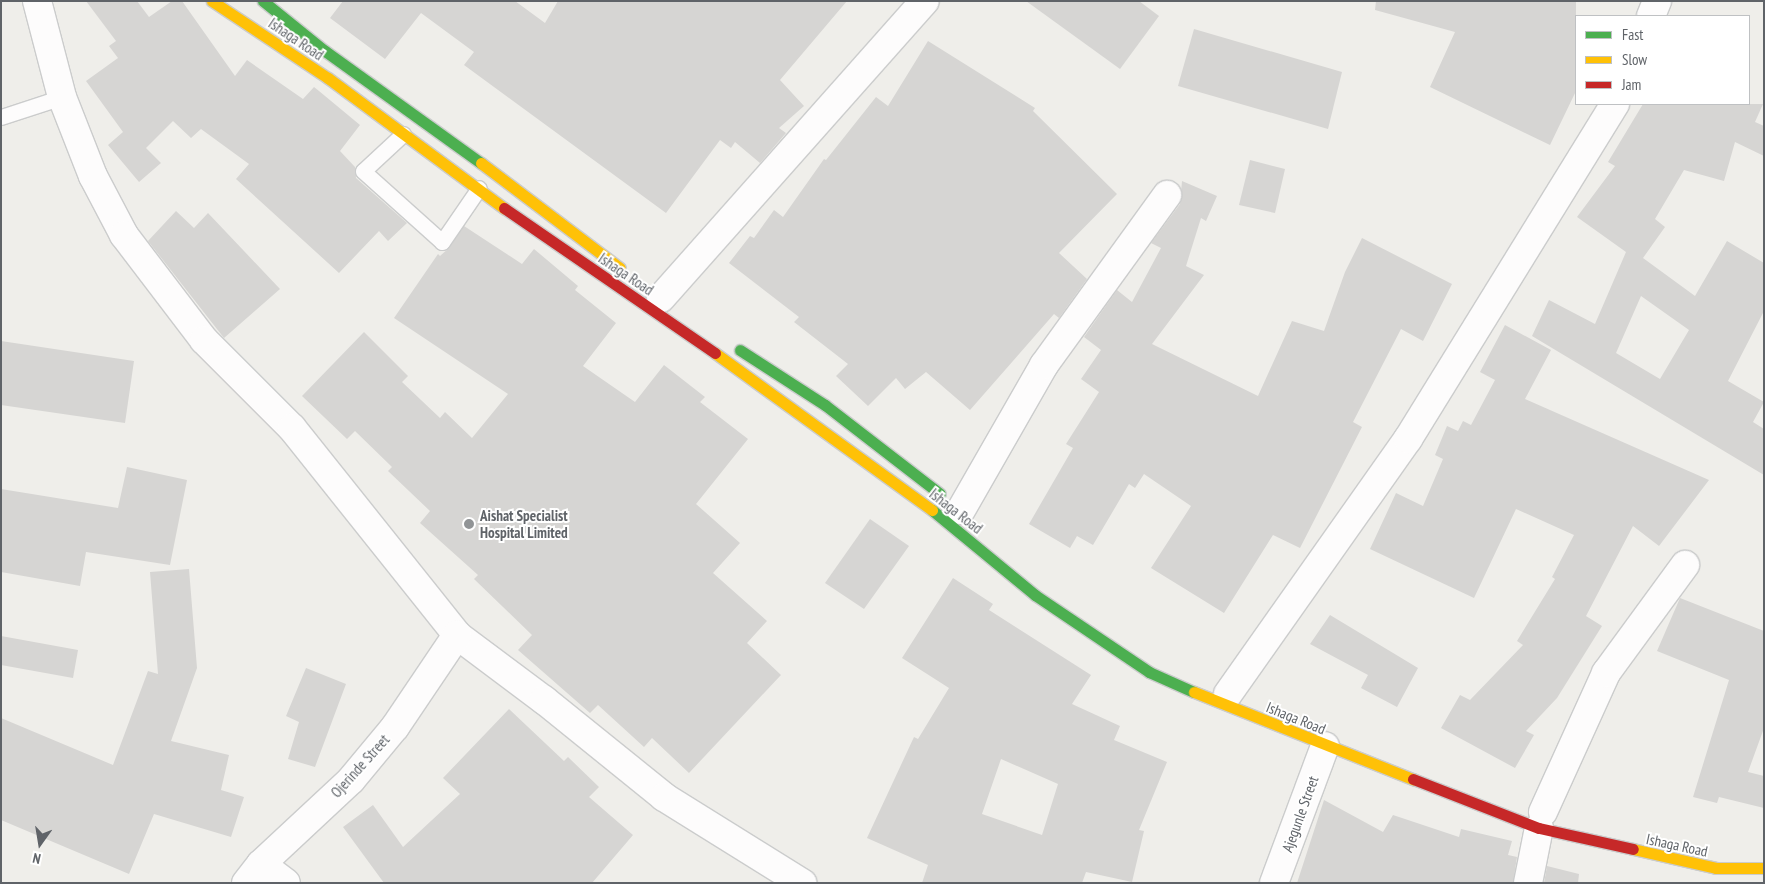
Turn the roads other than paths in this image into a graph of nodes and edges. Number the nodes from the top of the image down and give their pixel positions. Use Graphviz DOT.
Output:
graph roads {
  1 [pos="37,1"];
  2 [pos="212,1"];
  3 [pos="263,1"];
  4 [pos="925,1"];
  5 [pos="1657,1"];
  6 [pos="1651,15"];
  7 [pos="62,97"];
  8 [pos="1614,105"];
  9 [pos="1,117"];
  10 [pos="403,134"];
  11 [pos="479,188"];
  12 [pos="1167,195"];
  13 [pos="632,277"];
  14 [pos="662,298"];
  15 [pos="727,341"];
  16 [pos="967,516"];
  17 [pos="1685,565"];
  18 [pos="457,635"];
  19 [pos="1203,682"];
  20 [pos="1228,694"];
  21 [pos="1327,739"];
  22 [pos="1542,816"];
  23 [pos="1644,838"];
  24 [pos="1681,846"];
  25 [pos="1764,868"];
  26 [pos="253,873"];
  27 [pos="286,883"];
  28 [pos="802,883"];
  29 [pos="1274,883"];
  30 [pos="1528,883"];
  1 -- 7 [label="street"];
  2 -- 10 [label="main road, Ishaga Road"];
  3 -- 13 [label="main road, Ishaga Road"];
  4 -- 14 [label="street"];
  5 -- 6 [label="street"];
  7 -- 9 [label="lane"];
  7 -- 18 [label="street"];
  8 -- 20 [label="street"];
  10 -- 11 [label="main road, Ishaga Road"];
  10 -- 11 [label="lane"];
  11 -- 21 [label="main road, Ishaga Road"];
  12 -- 16 [label="street"];
  15 -- 16 [label="main road, Ishaga Road"];
  17 -- 22 [label="street"];
  18 -- 26 [label="street, Ojerinde Street"];
  18 -- 28 [label="street"];
  19 -- 20 [label="main road, Ishaga Road"];
  20 -- 21 [label="main road, Ishaga Road"];
  21 -- 22 [label="main road, Ishaga Road"];
  21 -- 29 [label="street, Ajegunle Street"];
  22 -- 25 [label="main road, Ishaga Road"];
  22 -- 30 [label="street"];
  23 -- 24 [label="main road, Ishaga Road"];
  26 -- 27 [label="street"];
}
